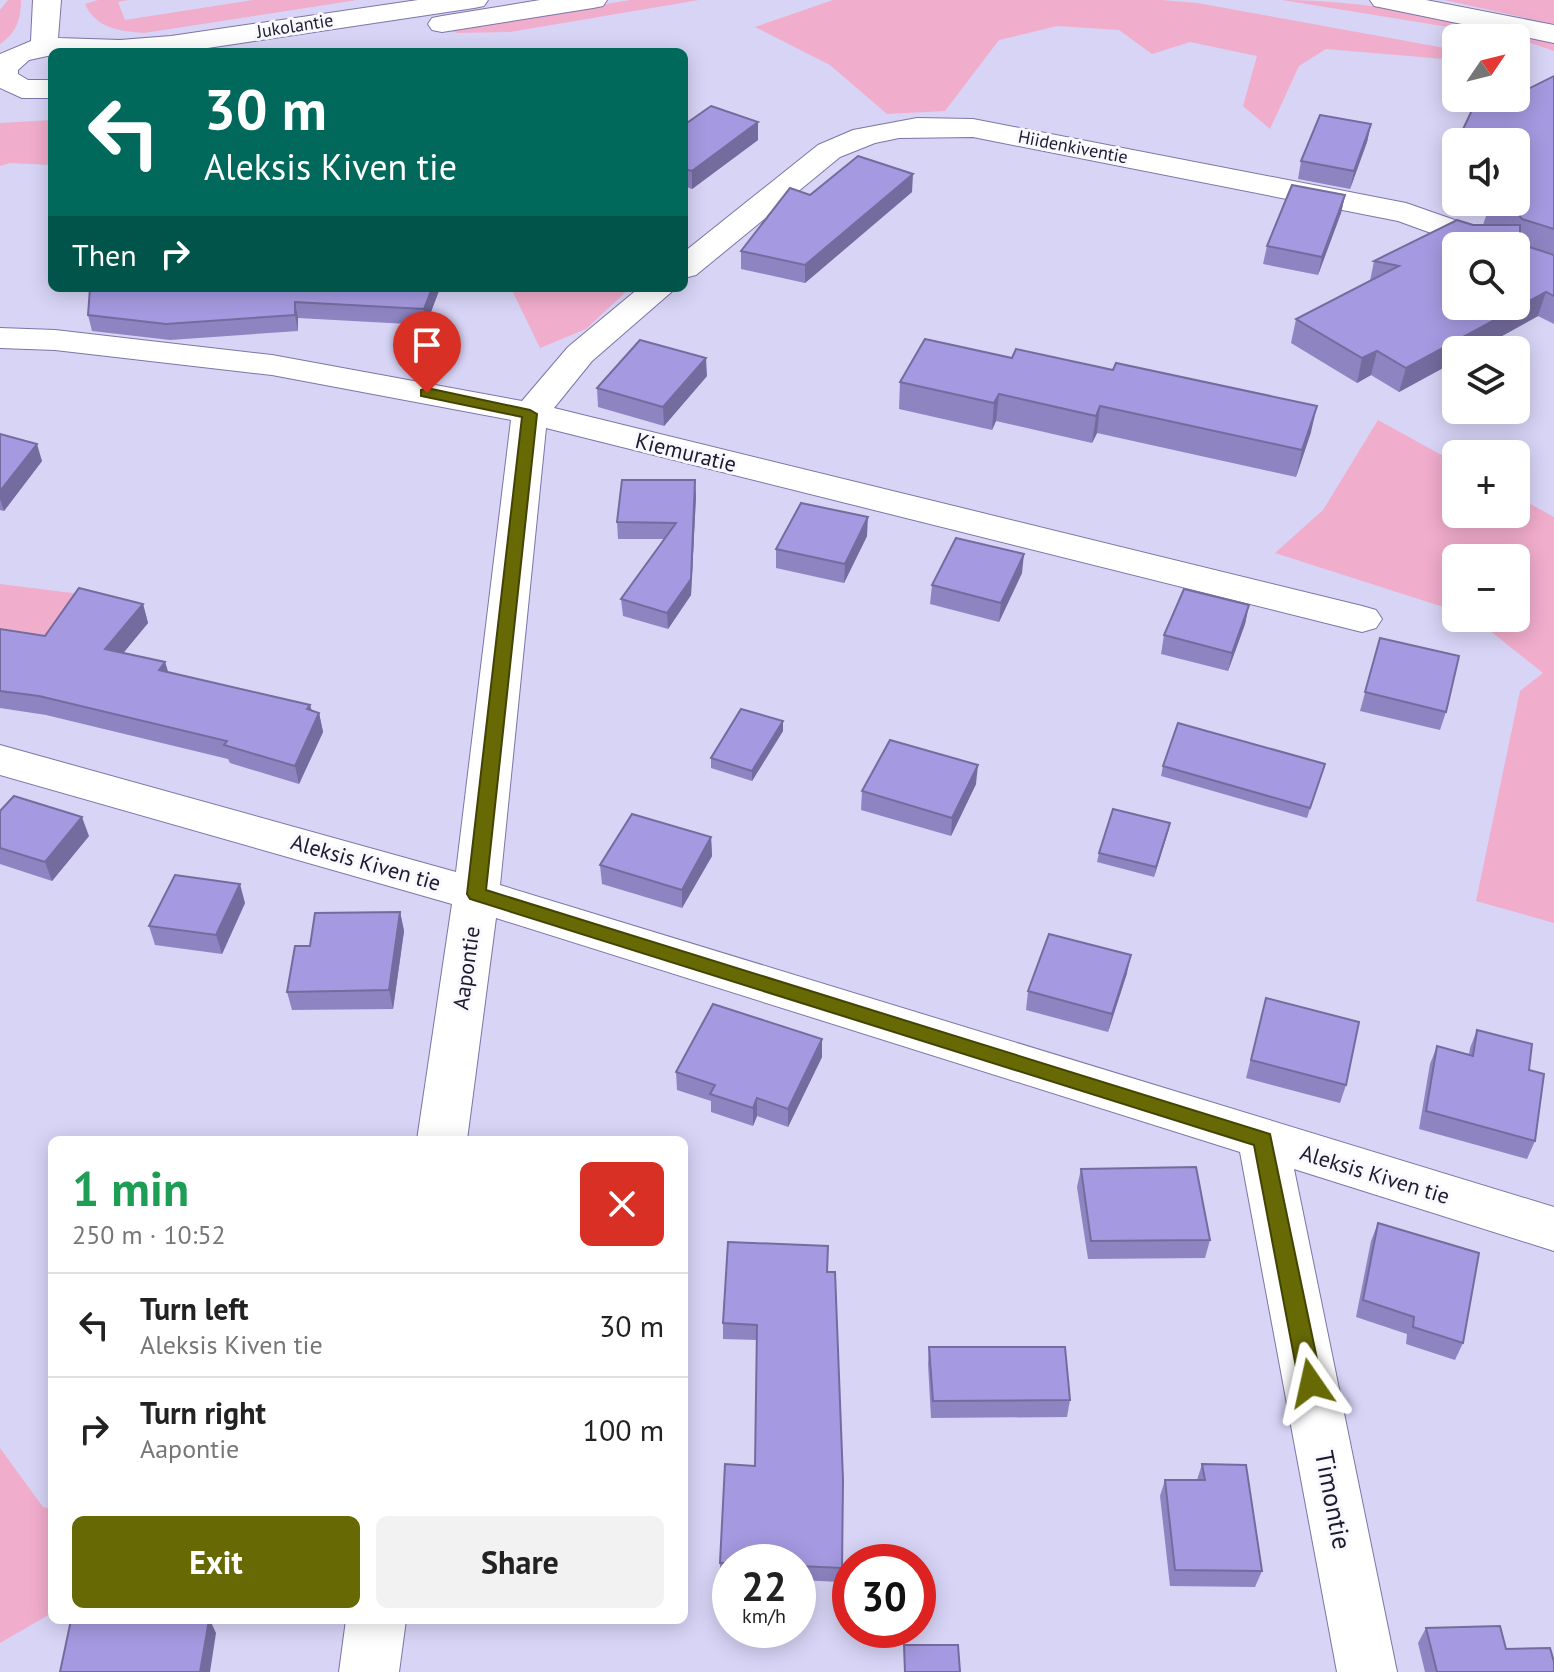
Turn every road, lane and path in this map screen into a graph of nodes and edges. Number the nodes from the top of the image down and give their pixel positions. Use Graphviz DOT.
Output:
graph roads {
  1 [pos="47,0"];
  2 [pos="593,0"];
  3 [pos="1384,0"];
  4 [pos="472,5"];
  5 [pos="1554,34"];
  6 [pos="133,48"];
  7 [pos="265,48"];
  8 [pos="45,52"];
  9 [pos="11,89"];
  10 [pos="48,89"];
  11 [pos="1459,232"];
  12 [pos="688,265"];
  13 [pos="654,292"];
  14 [pos="0,338"];
  15 [pos="530,414"];
  16 [pos="1362,619"];
  17 [pos="0,760"];
  18 [pos="476,894"];
  19 [pos="443,1136"];
  20 [pos="1263,1140"];
  21 [pos="1554,1229"];
  22 [pos="375,1624"];
  23 [pos="369,1672"];
  24 [pos="1367,1672"];
  1 -- 8 [label="street"];
  2 -- 4 [label="street"];
  3 -- 5 [label="street"];
  4 -- 6 [label="street, Jukolantie"];
  4 -- 7 [label="street, Jukolantie"];
  8 -- 9 [label="street"];
  9 -- 10 [label="street"];
  11 -- 12 [label="street, Hiidenkiventie"];
  13 -- 15 [label="street"];
  14 -- 15 [label="street, Kiemuratie"];
  15 -- 16 [label="street, Kiemuratie"];
  15 -- 18 [label="street, Aapontie"];
  17 -- 18 [label="street, Aleksis Kiven tie"];
  18 -- 19 [label="street, Aapontie"];
  18 -- 20 [label="street, Aleksis Kiven tie"];
  20 -- 21 [label="street, Aleksis Kiven tie"];
  20 -- 24 [label="street, Timontie"];
  22 -- 23 [label="street"];
}
